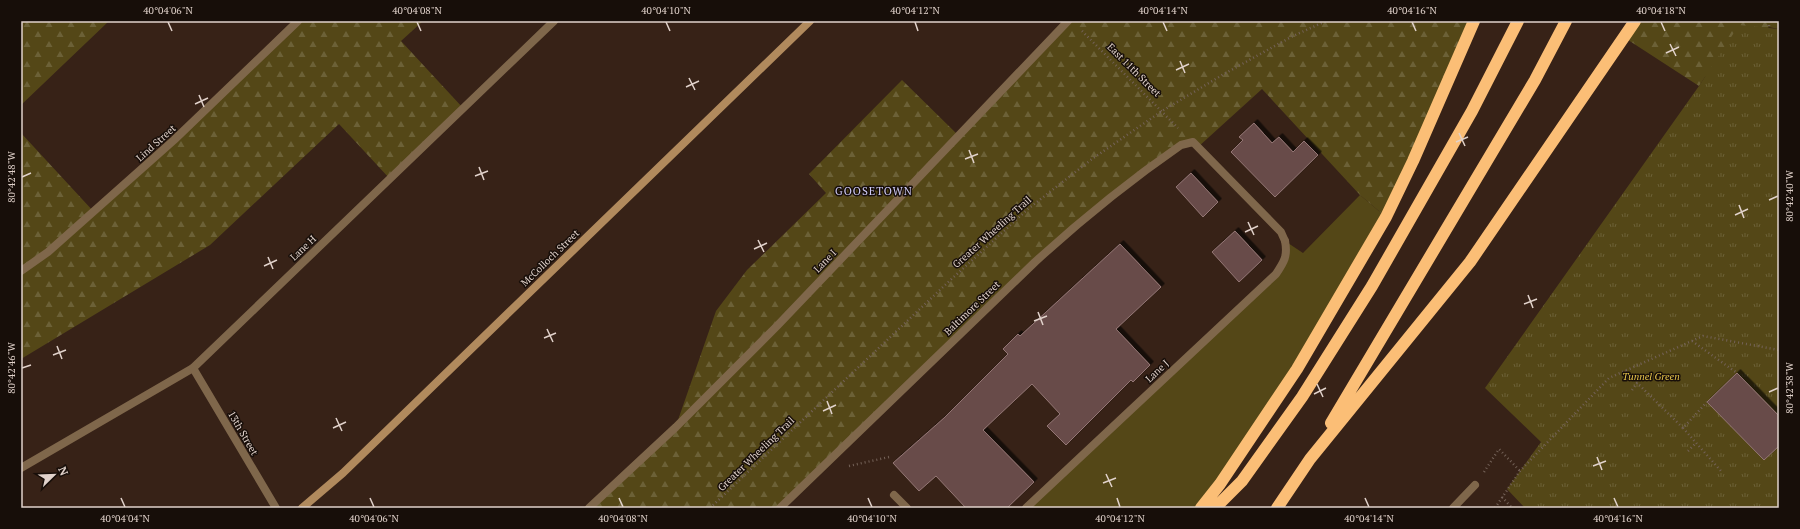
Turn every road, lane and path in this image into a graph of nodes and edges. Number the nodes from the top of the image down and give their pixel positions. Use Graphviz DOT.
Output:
graph roads {
  1 [pos="298,21"];
  2 [pos="554,21"];
  3 [pos="810,21"];
  4 [pos="1068,21"];
  5 [pos="1326,21"];
  6 [pos="1474,21"];
  7 [pos="1518,21"];
  8 [pos="1566,21"];
  9 [pos="1635,21"];
  10 [pos="1769,21"];
  11 [pos="1769,27"];
  12 [pos="1080,30"];
  13 [pos="1162,112"];
  14 [pos="1183,133"];
  15 [pos="1285,241"];
  16 [pos="21,271"];
  17 [pos="1692,340"];
  18 [pos="1779,350"];
  19 [pos="194,368"];
  20 [pos="1625,370"];
  21 [pos="1737,373"];
  22 [pos="1637,383"];
  23 [pos="1632,390"];
  24 [pos="1707,402"];
  25 [pos="1682,428"];
  26 [pos="1696,443"];
  27 [pos="1688,451"];
  28 [pos="889,457"];
  29 [pos="1310,458"];
  30 [pos="848,466"];
  31 [pos="21,468"];
  32 [pos="1520,471"];
  33 [pos="1721,471"];
  34 [pos="1475,485"];
  35 [pos="894,495"];
  36 [pos="1502,497"];
  37 [pos="276,508"];
  38 [pos="302,508"];
  39 [pos="589,508"];
  40 [pos="710,508"];
  41 [pos="780,508"];
  42 [pos="907,508"];
  43 [pos="1026,508"];
  44 [pos="1201,508"];
  45 [pos="1215,508"];
  46 [pos="1277,508"];
  47 [pos="1453,508"];
  48 [pos="1495,508"];
  49 [pos="1512,508"];
  1 -- 16 [label="street, Lind Street"];
  2 -- 19 [label="street, Lane H"];
  3 -- 38 [label="street, McColloch Street"];
  4 -- 39 [label="street, Lane I"];
  5 -- 13 [label="path, Greater Wheeling Trail"];
  6 -- 44 [label="highway"];
  7 -- 45 [label="highway"];
  8 -- 29 [label="highway"];
  9 -- 29 [label="highway"];
  10 -- 11 [label="path"];
  12 -- 13 [label="path, East 11th Street"];
  13 -- 14 [label="path, East 11th Street"];
  13 -- 40 [label="path, Greater Wheeling Trail"];
  15 -- 41 [label="street, Baltimore Street"];
  15 -- 43 [label="street, Lane J"];
  17 -- 18 [label="path"];
  17 -- 20 [label="path"];
  17 -- 21 [label="path"];
  19 -- 31 [label="street, Lane H"];
  19 -- 37 [label="street, 13th Street"];
  20 -- 22 [label="path"];
  20 -- 32 [label="path"];
  22 -- 23 [label="path"];
  22 -- 25 [label="path"];
  24 -- 25 [label="path"];
  25 -- 26 [label="path"];
  26 -- 27 [label="path"];
  26 -- 33 [label="path"];
  28 -- 30 [label="path"];
  29 -- 46 [label="highway"];
  32 -- 34 [label="path"];
  32 -- 36 [label="path"];
  34 -- 47 [label="street"];
  35 -- 42 [label="street"];
  36 -- 48 [label="path"];
  36 -- 49 [label="path"];
}
